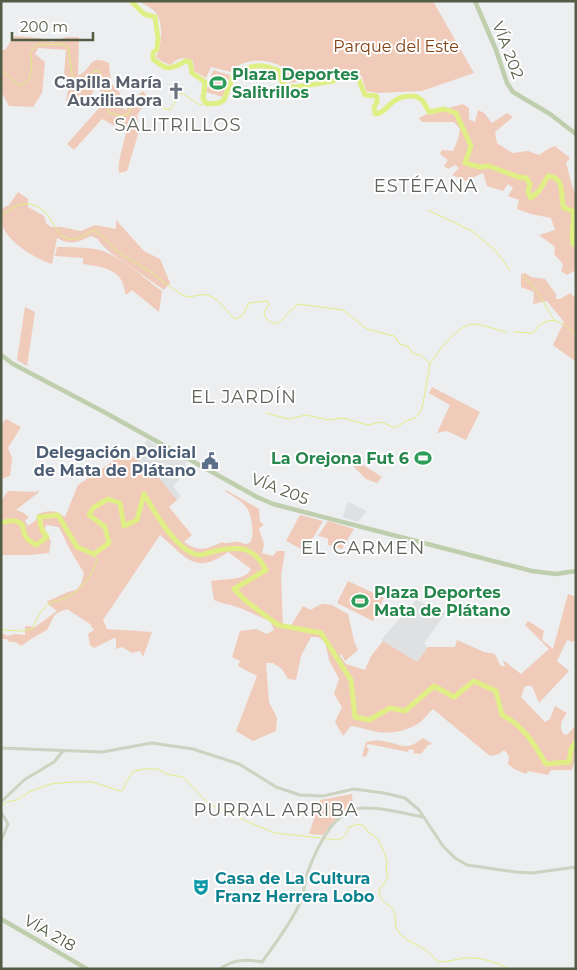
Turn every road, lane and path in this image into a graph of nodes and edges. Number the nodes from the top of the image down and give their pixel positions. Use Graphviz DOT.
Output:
graph roads {
  1 [pos="475,1"];
  2 [pos="576,134"];
  3 [pos="1,356"];
  4 [pos="576,571"];
  5 [pos="1,748"];
  6 [pos="63,751"];
  7 [pos="1,802"];
  8 [pos="1,812"];
  9 [pos="425,817"];
  10 [pos="1,841"];
  11 [pos="576,868"];
  12 [pos="1,919"];
  13 [pos="87,969"];
  14 [pos="220,969"];
  1 -- 2 [label="main road, VÍA 202"];
  3 -- 4 [label="main road, VÍA 205"];
  5 -- 6 [label="street"];
  6 -- 7 [label="street"];
  6 -- 9 [label="street"];
  8 -- 10 [label="street"];
  9 -- 11 [label="street"];
  9 -- 14 [label="street"];
  12 -- 13 [label="main road, VÍA 218"];
}
